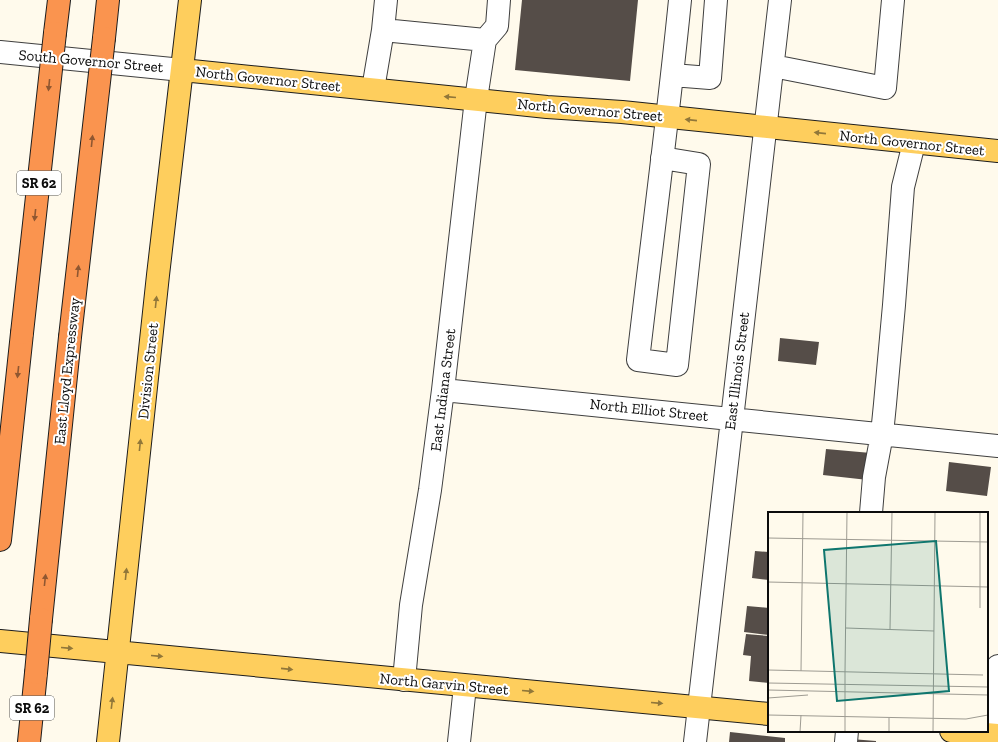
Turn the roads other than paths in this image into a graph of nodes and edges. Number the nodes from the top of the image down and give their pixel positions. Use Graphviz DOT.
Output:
graph roads {
  1 [pos="59,0"];
  2 [pos="108,0"];
  3 [pos="190,0"];
  4 [pos="386,0"];
  5 [pos="499,0"];
  6 [pos="680,0"];
  7 [pos="716,0"];
  8 [pos="780,0"];
  9 [pos="893,0"];
  10 [pos="384,30"];
  11 [pos="485,40"];
  12 [pos="0,52"];
  13 [pos="773,66"];
  14 [pos="182,70"];
  15 [pos="672,75"];
  16 [pos="373,89"];
  17 [pos="476,99"];
  18 [pos="666,118"];
  19 [pos="767,127"];
  20 [pos="914,143"];
  21 [pos="998,151"];
  22 [pos="662,158"];
  23 [pos="444,390"];
  24 [pos="732,419"];
  25 [pos="882,434"];
  26 [pos="998,446"];
  27 [pos="871,512"];
  28 [pos="0,540"];
  29 [pos="0,642"];
  30 [pos="118,652"];
  31 [pos="998,666"];
  32 [pos="404,680"];
  33 [pos="465,686"];
  34 [pos="699,707"];
  35 [pos="768,714"];
  36 [pos="847,732"];
  37 [pos="958,732"];
  38 [pos="994,737"];
  39 [pos="28,742"];
  40 [pos="108,742"];
  41 [pos="459,742"];
  42 [pos="695,742"];
  43 [pos="846,742"];
  1 -- 28 [label="highway, SR 62, one-way, bridge"];
  39 -- 2 [label="highway, East Lloyd Expressway / SR 62, one-way, bridge"];
  3 -- 14 [label="main road, Division Street"];
  4 -- 10 [label="street"];
  5 -- 11 [label="street"];
  6 -- 15 [label="street"];
  7 -- 15 [label="street"];
  8 -- 13 [label="street, East Illinois Street"];
  9 -- 13 [label="street"];
  10 -- 11 [label="street"];
  10 -- 16 [label="street"];
  11 -- 17 [label="street, East Indiana Street"];
  12 -- 14 [label="street, South Governor Street"];
  13 -- 19 [label="street, East Illinois Street"];
  14 -- 16 [label="main road, North Governor Street"];
  30 -- 14 [label="main road, Division Street, one-way"];
  15 -- 18 [label="street"];
  17 -- 16 [label="main road, North Governor Street, one-way"];
  17 -- 18 [label="main road, North Governor Street"];
  17 -- 23 [label="street, East Indiana Street"];
  19 -- 18 [label="main road, North Governor Street, one-way"];
  18 -- 22 [label="street"];
  20 -- 19 [label="main road, North Governor Street, one-way"];
  19 -- 24 [label="street, East Illinois Street"];
  20 -- 21 [label="main road, North Governor Street"];
  20 -- 25 [label="street"];
  22 -- 22 [label="street"];
  23 -- 24 [label="street, North Elliot Street"];
  23 -- 32 [label="street, East Indiana Street"];
  24 -- 25 [label="street, North Elliot Street"];
  24 -- 34 [label="street, East Illinois Street"];
  25 -- 26 [label="street, North Elliot Street"];
  25 -- 27 [label="street"];
  29 -- 30 [label="main road, North Garvin Street, one-way"];
  30 -- 32 [label="main road, North Garvin Street, one-way"];
  40 -- 30 [label="main road, Division Street, one-way"];
  31 -- 38 [label="street"];
  32 -- 33 [label="main road, North Garvin Street"];
  33 -- 34 [label="main road, North Garvin Street, one-way"];
  33 -- 41 [label="street"];
  34 -- 35 [label="main road, North Garvin Street"];
  34 -- 42 [label="street, East Illinois Street"];
  36 -- 43 [label="street"];
  37 -- 38 [label="main road"];
}
